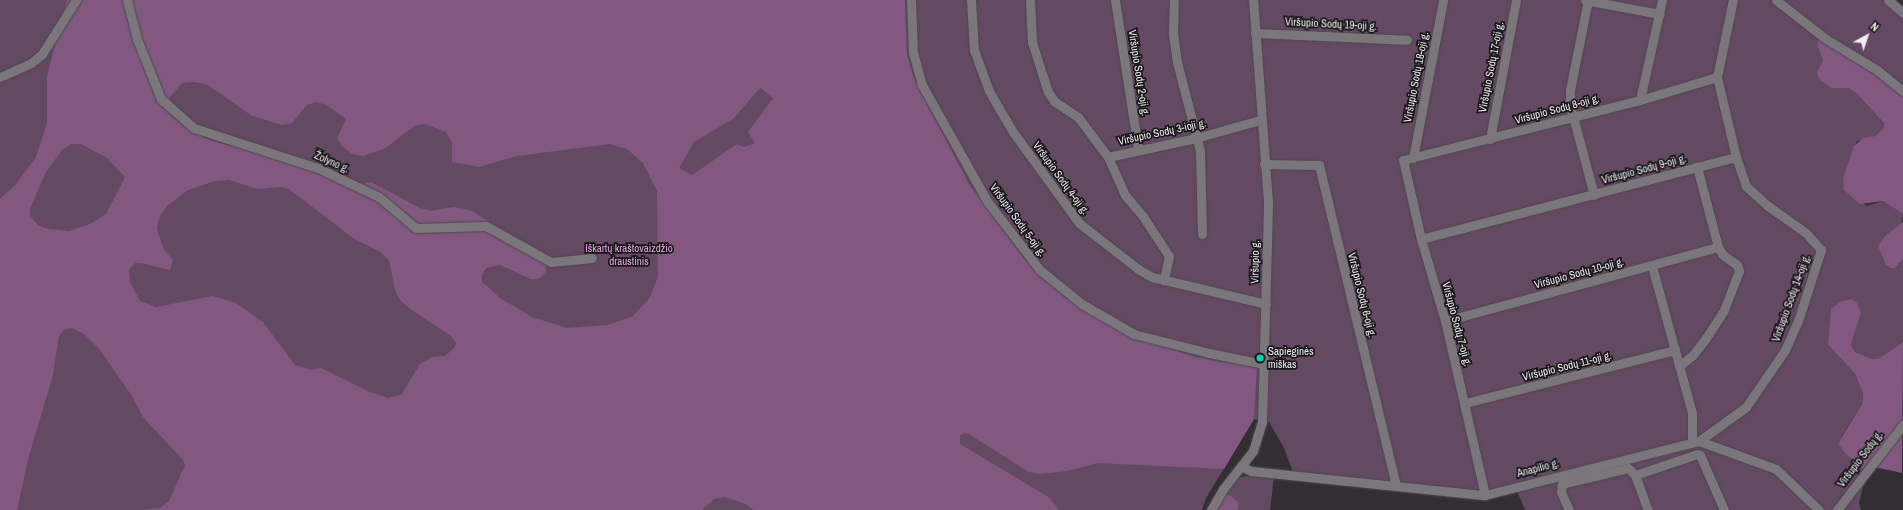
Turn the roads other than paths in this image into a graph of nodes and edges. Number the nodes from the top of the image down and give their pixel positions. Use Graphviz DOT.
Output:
graph roads {
  1 [pos="76,0"];
  2 [pos="127,0"];
  3 [pos="911,0"];
  4 [pos="971,0"];
  5 [pos="1030,0"];
  6 [pos="1115,0"];
  7 [pos="1174,0"];
  8 [pos="1253,0"];
  9 [pos="1443,0"];
  10 [pos="1516,0"];
  11 [pos="1587,0"];
  12 [pos="1662,0"];
  13 [pos="1733,0"];
  14 [pos="1776,0"];
  15 [pos="1888,0"];
  16 [pos="1903,13"];
  17 [pos="1660,14"];
  18 [pos="1255,33"];
  19 [pos="1407,40"];
  20 [pos="0,77"];
  21 [pos="1717,77"];
  22 [pos="1903,91"];
  23 [pos="1640,100"];
  24 [pos="1572,117"];
  25 [pos="1260,120"];
  26 [pos="1196,138"];
  27 [pos="1490,139"];
  28 [pos="1138,149"];
  29 [pos="1108,157"];
  30 [pos="1736,157"];
  31 [pos="1413,158"];
  32 [pos="1403,160"];
  33 [pos="1264,164"];
  34 [pos="1697,167"];
  35 [pos="1594,195"];
  36 [pos="1202,234"];
  37 [pos="1421,239"];
  38 [pos="1718,247"];
  39 [pos="592,258"];
  40 [pos="1652,266"];
  41 [pos="1164,280"];
  42 [pos="1266,304"];
  43 [pos="1445,321"];
  44 [pos="1675,350"];
  45 [pos="1263,364"];
  46 [pos="1679,366"];
  47 [pos="1465,403"];
  48 [pos="1903,425"];
  49 [pos="1695,441"];
  50 [pos="1646,454"];
  51 [pos="1241,466"];
  52 [pos="1650,471"];
  53 [pos="1635,475"];
  54 [pos="1396,485"];
  55 [pos="1485,495"];
  56 [pos="1211,510"];
  57 [pos="1569,510"];
  58 [pos="1648,510"];
  59 [pos="1724,510"];
  60 [pos="1819,510"];
  61 [pos="1838,510"];
  1 -- 20 [label="street"];
  2 -- 39 [label="street, Žolyno g."];
  3 -- 45 [label="street, Viršupio Sodų 5-oji g."];
  4 -- 41 [label="street, Viršupio Sodų 4-oji g."];
  5 -- 29 [label="street, Viršupio Sodų 3-ioji g."];
  6 -- 28 [label="street, Viršupio Sodų 2-oji g."];
  7 -- 26 [label="street"];
  8 -- 18 [label="street, Viršupio g."];
  9 -- 31 [label="street, Viršupio Sodų 18-oji g."];
  10 -- 27 [label="street, Viršupio Sodų 17-oji g."];
  11 -- 17 [label="street"];
  11 -- 24 [label="street"];
  12 -- 17 [label="street"];
  13 -- 21 [label="street, Viršupio Sodų 14-oji g."];
  14 -- 22 [label="street"];
  15 -- 16 [label="street"];
  17 -- 23 [label="street"];
  18 -- 19 [label="street, Viršupio Sodų 19-oji g."];
  18 -- 25 [label="street, Viršupio g."];
  21 -- 23 [label="street, Viršupio Sodų 8-oji g."];
  21 -- 30 [label="street, Viršupio Sodų 14-oji g."];
  23 -- 24 [label="street, Viršupio Sodų 8-oji g."];
  24 -- 27 [label="street, Viršupio Sodų 8-oji g."];
  24 -- 35 [label="street"];
  25 -- 26 [label="street, Viršupio Sodų 3-ioji g."];
  25 -- 33 [label="street, Viršupio g."];
  26 -- 28 [label="street, Viršupio Sodų 3-ioji g."];
  26 -- 36 [label="street"];
  27 -- 31 [label="street, Viršupio Sodų 8-oji g."];
  28 -- 29 [label="street, Viršupio Sodų 3-ioji g."];
  29 -- 41 [label="street"];
  30 -- 34 [label="street"];
  30 -- 49 [label="street, Viršupio Sodų 14-oji g."];
  31 -- 32 [label="street, Viršupio Sodų 8-oji g."];
  32 -- 37 [label="street, Viršupio Sodų 7-oji g."];
  33 -- 42 [label="street, Viršupio g."];
  33 -- 54 [label="street, Viršupio Sodų 6-oji g."];
  34 -- 35 [label="street, Viršupio Sodų 9-oji g."];
  34 -- 38 [label="street, Viršupio Sodų 9-oji g."];
  35 -- 37 [label="street, Viršupio Sodų 9-oji g."];
  37 -- 43 [label="street, Viršupio Sodų 7-oji g."];
  38 -- 40 [label="street, Viršupio Sodų 10-oji g."];
  38 -- 46 [label="street, Viršupio Sodų 9-oji g."];
  40 -- 43 [label="street, Viršupio Sodų 10-oji g."];
  40 -- 44 [label="street"];
  41 -- 42 [label="street, Viršupio Sodų 4-oji g."];
  42 -- 45 [label="street, Viršupio g."];
  43 -- 47 [label="street, Viršupio Sodų 7-oji g."];
  44 -- 46 [label="street"];
  44 -- 47 [label="street, Viršupio Sodų 11-oji g."];
  45 -- 51 [label="street, Viršupio g."];
  46 -- 49 [label="street"];
  47 -- 55 [label="street, Viršupio Sodų 7-oji g."];
  48 -- 61 [label="street, Viršupio Sodų g."];
  49 -- 50 [label="street, Anapilio g."];
  49 -- 60 [label="street"];
  50 -- 52 [label="street"];
  50 -- 55 [label="street, Anapilio g."];
  51 -- 54 [label="street, Anapilio g."];
  51 -- 56 [label="street, Viršupio g."];
  52 -- 53 [label="street"];
  52 -- 59 [label="street"];
  53 -- 57 [label="street"];
  53 -- 58 [label="street"];
  54 -- 55 [label="street, Anapilio g."];
}
